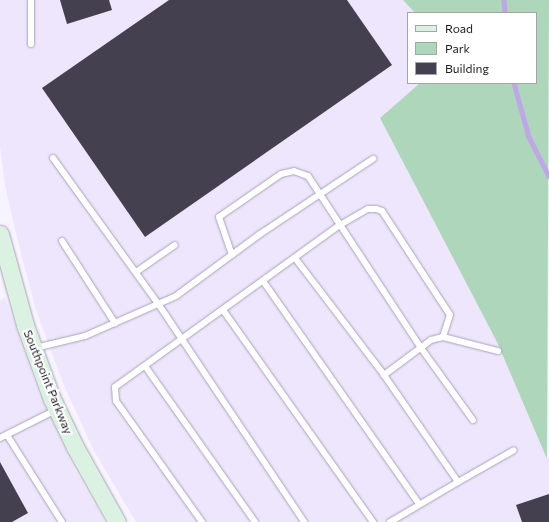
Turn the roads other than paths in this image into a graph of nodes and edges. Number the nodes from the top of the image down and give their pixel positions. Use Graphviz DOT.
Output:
graph roads {
  1 [pos="31,0"];
  2 [pos="31,44"];
  3 [pos="54,158"];
  4 [pos="373,159"];
  5 [pos="320,194"];
  6 [pos="340,225"];
  7 [pos="0,234"];
  8 [pos="62,241"];
  9 [pos="175,245"];
  10 [pos="232,255"];
  11 [pos="295,258"];
  12 [pos="136,272"];
  13 [pos="263,281"];
  14 [pos="159,305"];
  15 [pos="223,310"];
  16 [pos="115,323"];
  17 [pos="443,337"];
  18 [pos="182,340"];
  19 [pos="421,348"];
  20 [pos="34,349"];
  21 [pos="498,351"];
  22 [pos="145,366"];
  23 [pos="384,375"];
  24 [pos="57,409"];
  25 [pos="473,420"];
  26 [pos="7,434"];
  27 [pos="0,438"];
  28 [pos="514,450"];
  29 [pos="458,482"];
  30 [pos="419,504"];
  31 [pos="62,522"];
  32 [pos="117,522"];
  33 [pos="202,522"];
  34 [pos="255,522"];
  35 [pos="304,522"];
  36 [pos="373,522"];
  37 [pos="390,522"];
  1 -- 2 [label="lane"];
  3 -- 12 [label="lane"];
  4 -- 5 [label="lane"];
  5 -- 6 [label="lane"];
  5 -- 10 [label="lane"];
  5 -- 10 [label="lane"];
  6 -- 11 [label="lane"];
  6 -- 17 [label="lane"];
  6 -- 19 [label="lane"];
  7 -- 20 [label="main road, Southpoint Parkway"];
  8 -- 16 [label="lane"];
  9 -- 12 [label="lane"];
  10 -- 14 [label="lane"];
  11 -- 13 [label="lane"];
  11 -- 23 [label="lane"];
  12 -- 14 [label="lane"];
  13 -- 15 [label="lane"];
  13 -- 30 [label="lane"];
  14 -- 16 [label="lane"];
  14 -- 18 [label="lane"];
  15 -- 18 [label="lane"];
  15 -- 36 [label="lane"];
  16 -- 20 [label="lane"];
  17 -- 19 [label="lane"];
  17 -- 21 [label="lane"];
  18 -- 22 [label="lane"];
  18 -- 35 [label="lane"];
  19 -- 23 [label="lane"];
  19 -- 25 [label="lane"];
  20 -- 24 [label="main road, Southpoint Parkway"];
  22 -- 33 [label="lane"];
  22 -- 34 [label="lane"];
  23 -- 29 [label="lane"];
  24 -- 26 [label="lane"];
  24 -- 32 [label="main road, Southpoint Parkway"];
  26 -- 27 [label="lane"];
  26 -- 31 [label="lane"];
  28 -- 29 [label="lane"];
  29 -- 30 [label="lane"];
  30 -- 37 [label="lane"];
}
